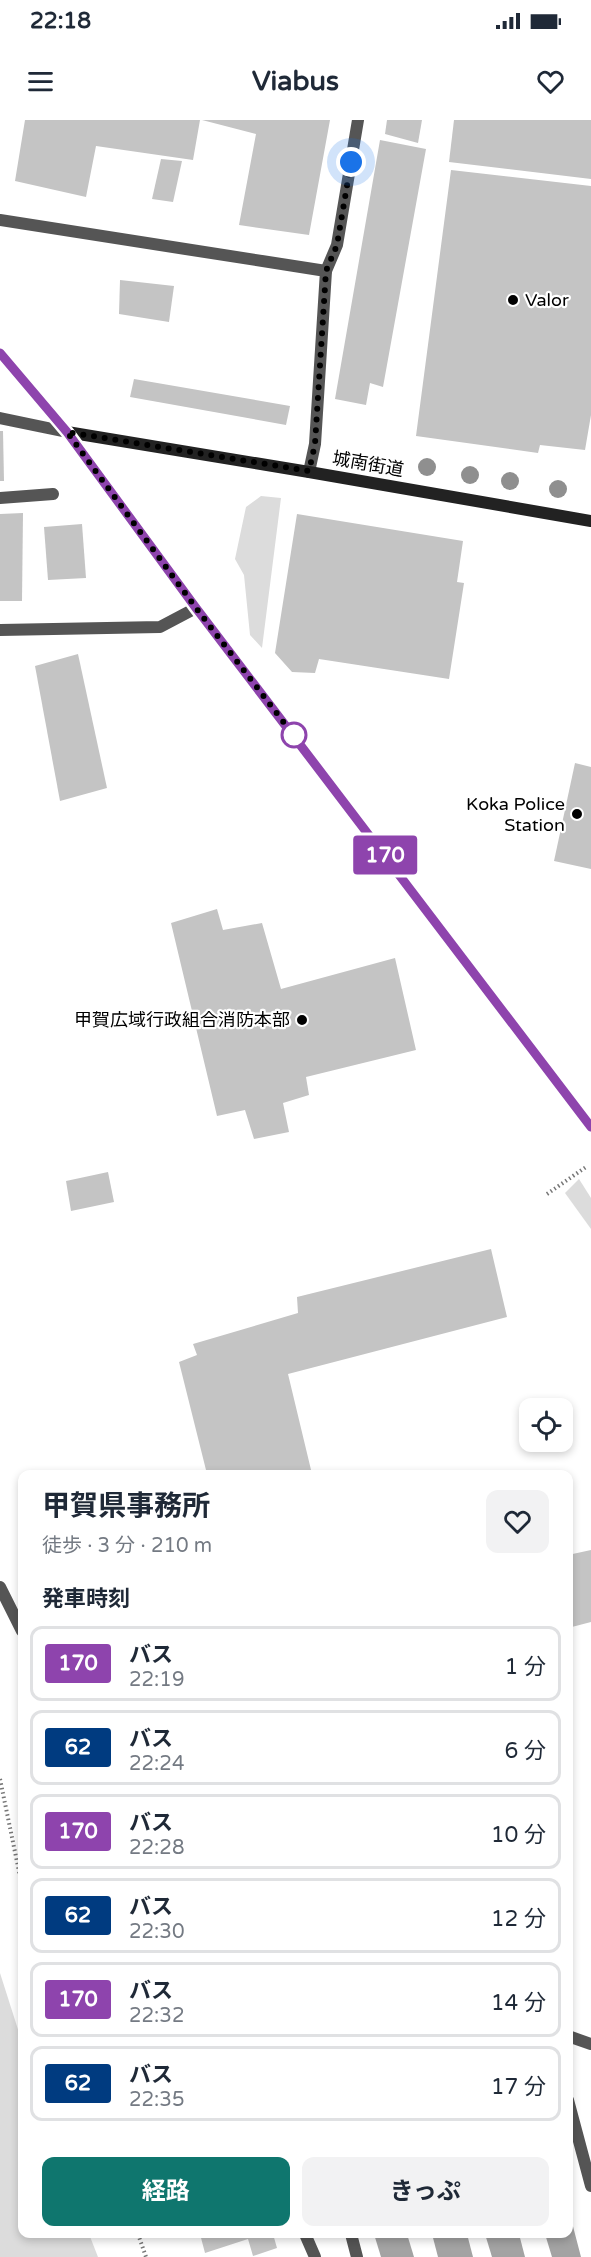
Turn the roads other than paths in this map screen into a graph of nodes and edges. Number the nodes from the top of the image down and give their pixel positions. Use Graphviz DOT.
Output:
graph roads {
  1 [pos="358,120"];
  2 [pos="0,220"];
  3 [pos="326,271"];
  4 [pos="0,353"];
  5 [pos="0,418"];
  6 [pos="67,432"];
  7 [pos="309,471"];
  8 [pos="53,494"];
  9 [pos="0,498"];
  10 [pos="591,521"];
  11 [pos="196,608"];
  12 [pos="0,630"];
  13 [pos="591,1127"];
  14 [pos="0,1587"];
  15 [pos="18,1623"];
  16 [pos="573,2038"];
  17 [pos="591,2044"];
  18 [pos="573,2119"];
  19 [pos="591,2186"];
  20 [pos="307,2238"];
  21 [pos="352,2238"];
  22 [pos="315,2257"];
  23 [pos="357,2257"];
  1 -- 3 [label="street"];
  2 -- 3 [label="street"];
  3 -- 7 [label="street"];
  4 -- 6 [label="street"];
  5 -- 6 [label="street"];
  6 -- 7 [label="street, 城南街道"];
  6 -- 11 [label="street"];
  7 -- 10 [label="street, 城南街道"];
  8 -- 9 [label="street"];
  11 -- 12 [label="street"];
  11 -- 13 [label="street"];
  14 -- 15 [label="street"];
  16 -- 17 [label="street"];
  18 -- 19 [label="street"];
  20 -- 22 [label="street"];
  21 -- 23 [label="street"];
}
